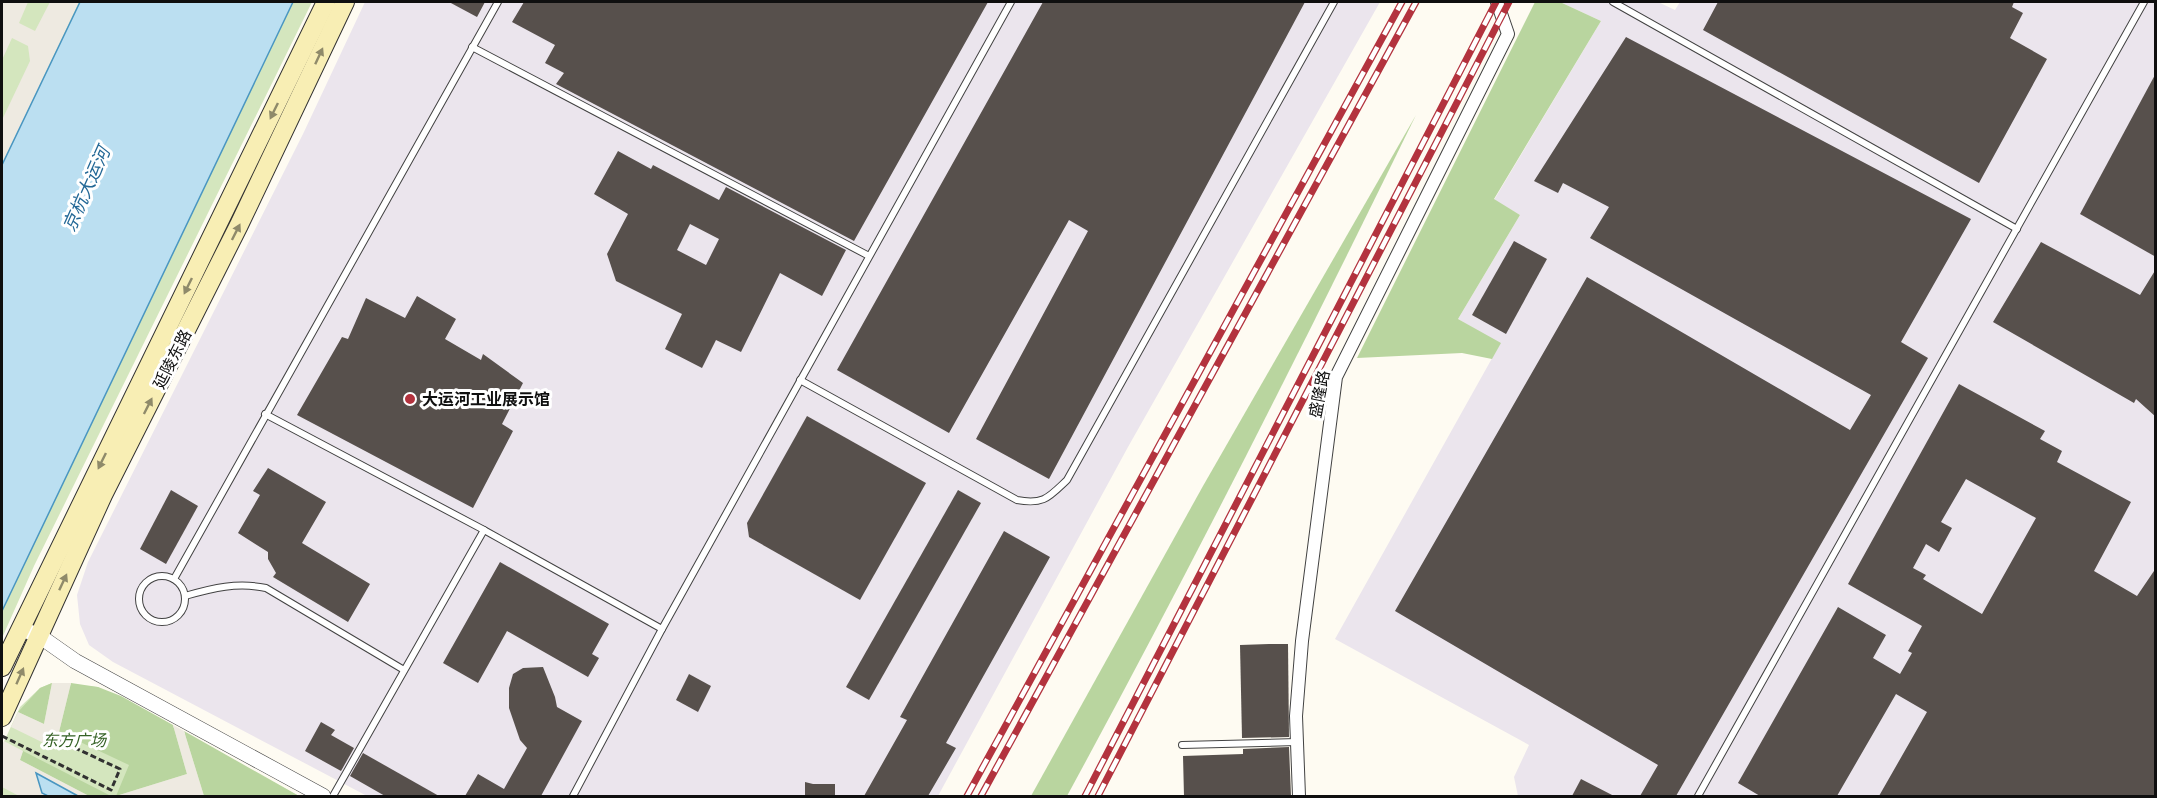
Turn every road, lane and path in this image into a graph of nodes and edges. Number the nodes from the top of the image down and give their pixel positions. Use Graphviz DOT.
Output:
graph roads {
  1 [pos="326,2"];
  2 [pos="345,2"];
  3 [pos="498,2"];
  4 [pos="1011,2"];
  5 [pos="1334,2"];
  6 [pos="1497,2"];
  7 [pos="1613,2"];
  8 [pos="2144,2"];
  9 [pos="472,47"];
  10 [pos="2018,229"];
  11 [pos="869,256"];
  12 [pos="800,380"];
  13 [pos="266,414"];
  14 [pos="484,530"];
  15 [pos="174,579"];
  16 [pos="185,596"];
  17 [pos="662,629"];
  18 [pos="30,632"];
  19 [pos="2,667"];
  20 [pos="404,670"];
  21 [pos="2,717"];
  22 [pos="2,736"];
  23 [pos="56,739"];
  24 [pos="1297,742"];
  25 [pos="1182,745"];
  26 [pos="323,796"];
  27 [pos="333,796"];
  28 [pos="573,796"];
  29 [pos="1299,796"];
  30 [pos="1698,796"];
  1 -- 18 [label="main road, 延陵东路, one-way"];
  18 -- 2 [label="main road, 延陵东路, one-way"];
  3 -- 9 [label="lane"];
  4 -- 11 [label="lane"];
  5 -- 12 [label="lane"];
  6 -- 24 [label="street, 盛隆路"];
  7 -- 10 [label="lane"];
  8 -- 10 [label="lane"];
  9 -- 11 [label="lane"];
  9 -- 13 [label="lane"];
  10 -- 30 [label="lane"];
  11 -- 12 [label="lane"];
  12 -- 17 [label="lane"];
  13 -- 14 [label="lane"];
  13 -- 15 [label="lane"];
  14 -- 17 [label="lane"];
  14 -- 20 [label="lane"];
  15 -- 16 [label="lane"];
  15 -- 16 [label="lane"];
  16 -- 20 [label="lane"];
  17 -- 28 [label="lane"];
  18 -- 19 [label="main road, 延陵东路"];
  21 -- 18 [label="main road, 延陵东路, one-way"];
  18 -- 26 [label="street"];
  20 -- 27 [label="lane"];
  22 -- 23 [label="path"];
  24 -- 25 [label="lane"];
  24 -- 29 [label="street, 盛隆路"];
}
